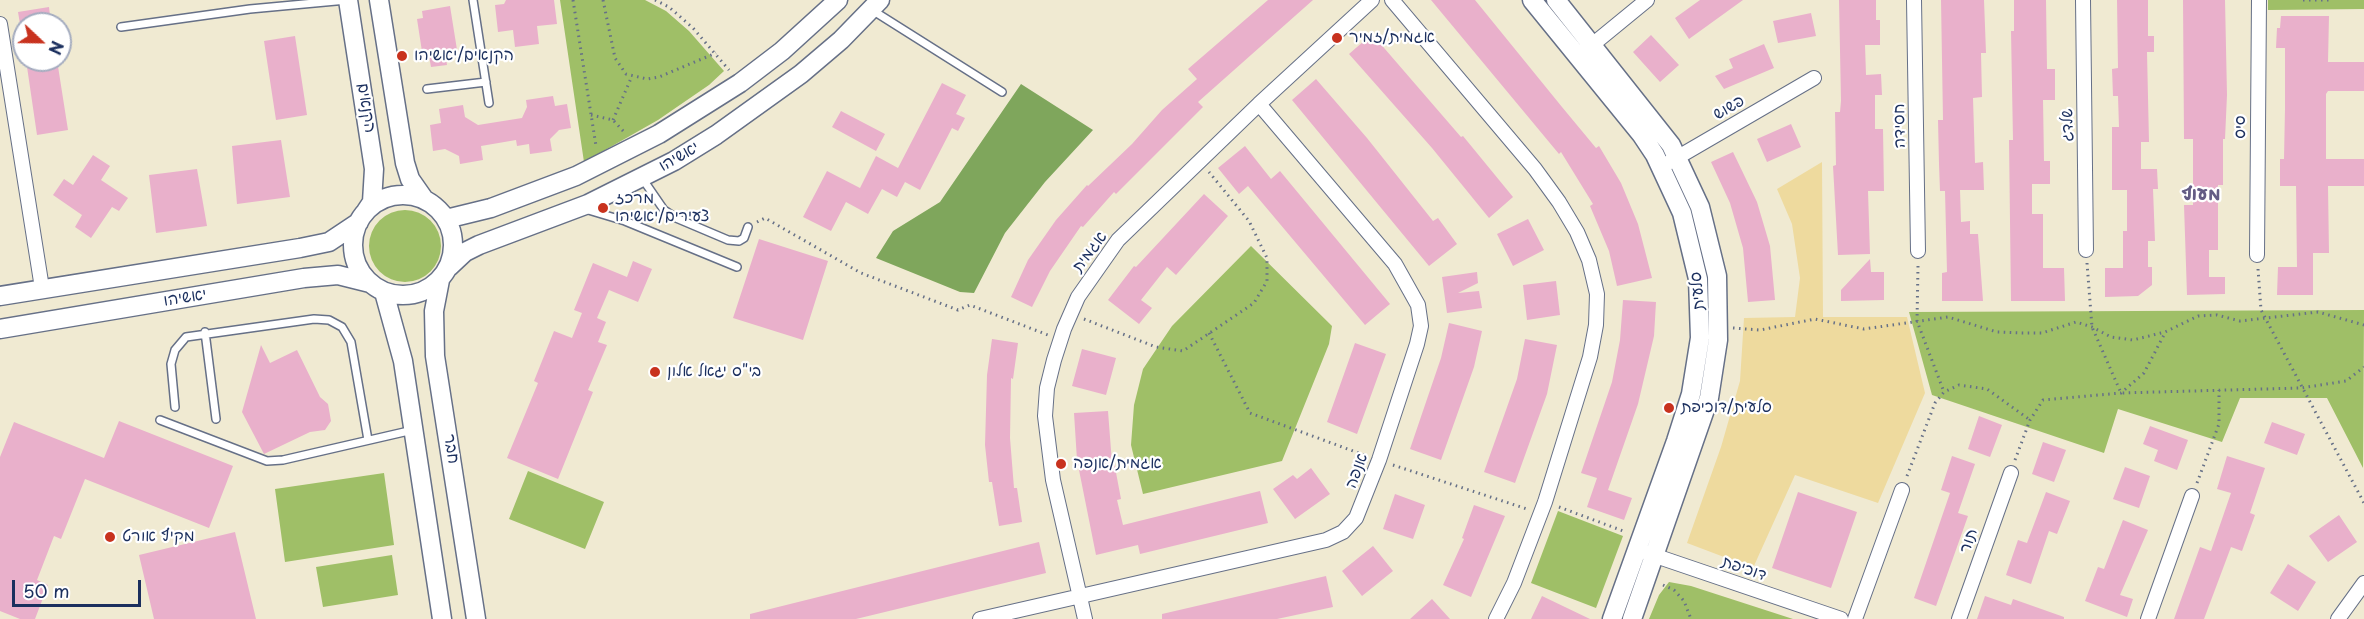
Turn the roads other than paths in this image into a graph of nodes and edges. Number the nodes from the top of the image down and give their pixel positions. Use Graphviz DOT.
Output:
graph roads {
  1 [pos="348,0"];
  2 [pos="379,0"];
  3 [pos="473,0"];
  4 [pos="838,0"];
  5 [pos="1372,0"];
  6 [pos="1392,0"];
  7 [pos="1532,0"];
  8 [pos="1556,0"];
  9 [pos="1647,0"];
  10 [pos="1914,0"];
  11 [pos="2083,0"];
  12 [pos="2259,0"];
  13 [pos="875,5"];
  14 [pos="0,24"];
  15 [pos="121,27"];
  16 [pos="1593,45"];
  17 [pos="1578,56"];
  18 [pos="1814,78"];
  19 [pos="486,82"];
  20 [pos="427,89"];
  21 [pos="1002,92"];
  22 [pos="489,103"];
  23 [pos="1259,104"];
  24 [pos="1678,157"];
  25 [pos="1661,167"];
  26 [pos="642,177"];
  27 [pos="424,199"];
  28 [pos="579,207"];
  29 [pos="361,218"];
  30 [pos="446,219"];
  31 [pos="748,227"];
  32 [pos="2086,250"];
  33 [pos="1918,251"];
  34 [pos="2257,255"];
  35 [pos="737,267"];
  36 [pos="445,273"];
  37 [pos="377,287"];
  38 [pos="42,288"];
  39 [pos="0,296"];
  40 [pos="0,329"];
  41 [pos="205,332"];
  42 [pos="176,407"];
  43 [pos="216,419"];
  44 [pos="159,420"];
  45 [pos="414,430"];
  46 [pos="368,440"];
  47 [pos="2011,473"];
  48 [pos="1902,490"];
  49 [pos="2192,496"];
  50 [pos="1639,543"];
  51 [pos="1655,556"];
  52 [pos="2364,583"];
  53 [pos="1079,596"];
  54 [pos="442,619"];
  55 [pos="476,619"];
  56 [pos="980,619"];
  57 [pos="1085,619"];
  58 [pos="1496,619"];
  59 [pos="1612,619"];
  60 [pos="1632,619"];
  61 [pos="1841,619"];
  62 [pos="1855,619"];
  63 [pos="1959,619"];
  64 [pos="2148,619"];
  65 [pos="2338,619"];
  1 -- 15 [label="lane"];
  1 -- 29 [label="street, הקנאים"];
  2 -- 27 [label="street, הקנאים"];
  3 -- 19 [label="lane"];
  4 -- 30 [label="street, יאשיהו"];
  5 -- 23 [label="street, אגמית"];
  6 -- 58 [label="street"];
  7 -- 17 [label="street, סלעית"];
  8 -- 16 [label="street, סלעית"];
  9 -- 16 [label="street"];
  10 -- 33 [label="street, חסידה"];
  11 -- 32 [label="street, שלדג"];
  12 -- 34 [label="street, סיס"];
  13 -- 21 [label="lane"];
  13 -- 26 [label="street, יאשיהו"];
  14 -- 38 [label="street"];
  16 -- 17 [label="street"];
  16 -- 24 [label="street, סלעית"];
  17 -- 25 [label="street, סלעית"];
  18 -- 24 [label="street, פשוש"];
  19 -- 20 [label="lane"];
  19 -- 22 [label="lane"];
  23 -- 53 [label="street, אגמית"];
  23 -- 53 [label="street, אנפה"];
  24 -- 25 [label="street, פשוש"];
  24 -- 51 [label="street, סלעית"];
  25 -- 50 [label="street, סלעית"];
  26 -- 28 [label="street, יאשיהו"];
  26 -- 31 [label="lane"];
  27 -- 29 [label="street"];
  27 -- 30 [label="street"];
  28 -- 35 [label="lane"];
  28 -- 36 [label="street, יאשיהו"];
  29 -- 37 [label="street"];
  29 -- 38 [label="street, יאשיהו"];
  30 -- 36 [label="street"];
  36 -- 37 [label="street"];
  36 -- 55 [label="street, חבר"];
  37 -- 40 [label="street, יאשיהו"];
  37 -- 45 [label="street, חבר"];
  38 -- 39 [label="street, יאשיהו"];
  41 -- 42 [label="lane"];
  41 -- 43 [label="lane"];
  41 -- 46 [label="lane"];
  44 -- 46 [label="lane"];
  45 -- 46 [label="lane"];
  45 -- 54 [label="street, חבר"];
  47 -- 63 [label="street, תור"];
  48 -- 62 [label="street"];
  49 -- 64 [label="street"];
  50 -- 51 [label="street, דוכיפת"];
  50 -- 59 [label="street, סלעית"];
  51 -- 60 [label="street, סלעית"];
  51 -- 61 [label="street, דוכיפת"];
  52 -- 65 [label="street"];
  53 -- 56 [label="street, אנפה"];
  53 -- 57 [label="street, אגמית"];
}
